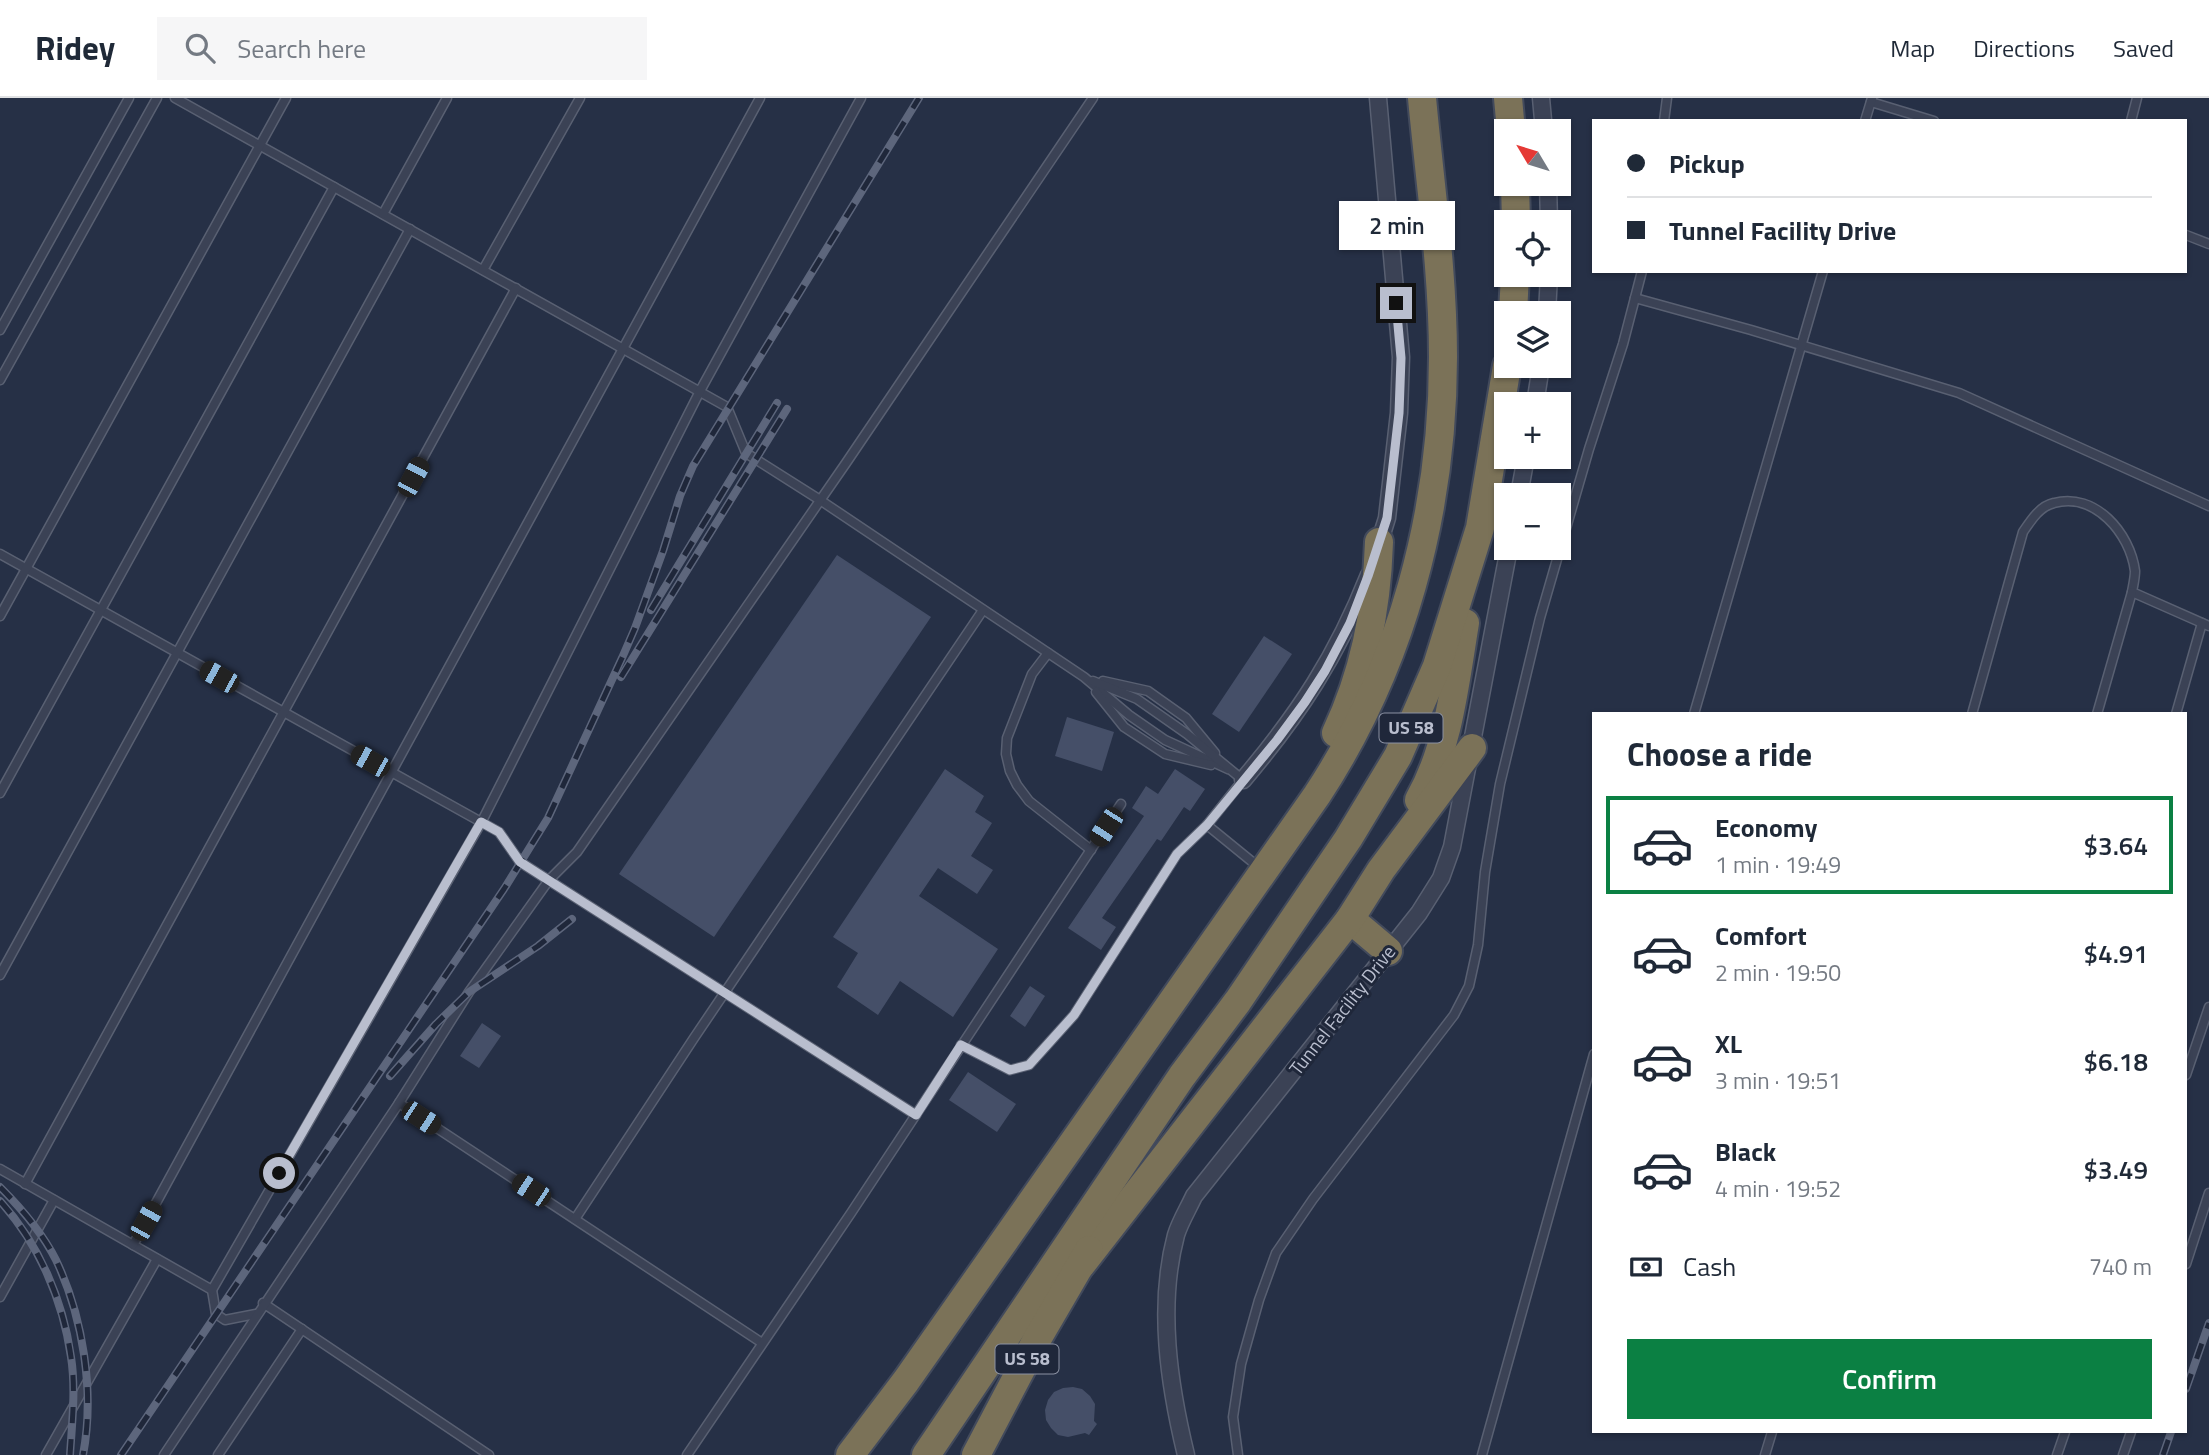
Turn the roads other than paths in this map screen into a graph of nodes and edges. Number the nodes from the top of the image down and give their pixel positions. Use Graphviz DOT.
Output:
graph roads {
  1 [pos="129,98"];
  2 [pos="157,98"];
  3 [pos="175,98"];
  4 [pos="286,98"];
  5 [pos="447,98"];
  6 [pos="580,98"];
  7 [pos="760,98"];
  8 [pos="861,98"];
  9 [pos="1093,98"];
  10 [pos="1378,98"];
  11 [pos="1422,98"];
  12 [pos="1508,98"];
  13 [pos="1541,98"];
  14 [pos="1667,98"];
  15 [pos="2137,98"];
  16 [pos="1871,100"];
  17 [pos="1510,119"];
  18 [pos="1543,119"];
  19 [pos="1664,119"];
  20 [pos="1866,119"];
  21 [pos="1928,119"];
  22 [pos="2131,119"];
  23 [pos="260,145"];
  24 [pos="334,187"];
  25 [pos="383,214"];
  26 [pos="410,229"];
  27 [pos="2187,236"];
  28 [pos="2209,244"];
  29 [pos="483,270"];
  30 [pos="1641,273"];
  31 [pos="1822,273"];
  32 [pos="516,288"];
  33 [pos="1635,298"];
  34 [pos="0,330"];
  35 [pos="1801,345"];
  36 [pos="622,348"];
  37 [pos="1505,378"];
  38 [pos="0,380"];
  39 [pos="700,391"];
  40 [pos="820,500"];
  41 [pos="2209,506"];
  42 [pos="1480,528"];
  43 [pos="1383,530"];
  44 [pos="0,554"];
  45 [pos="1507,560"];
  46 [pos="26,569"];
  47 [pos="2132,592"];
  48 [pos="100,610"];
  49 [pos="983,610"];
  50 [pos="0,616"];
  51 [pos="2206,625"];
  52 [pos="176,653"];
  53 [pos="1048,653"];
  54 [pos="1084,677"];
  55 [pos="1694,712"];
  56 [pos="1973,712"];
  57 [pos="2098,712"];
  58 [pos="2177,712"];
  59 [pos="284,713"];
  60 [pos="1472,748"];
  61 [pos="1228,768"];
  62 [pos="392,773"];
  63 [pos="1243,780"];
  64 [pos="0,793"];
  65 [pos="1121,804"];
  66 [pos="481,822"];
  67 [pos="1207,825"];
  68 [pos="1091,850"];
  69 [pos="1381,870"];
  70 [pos="1263,871"];
  71 [pos="549,880"];
  72 [pos="1350,919"];
  73 [pos="1388,951"];
  74 [pos="0,975"];
  75 [pos="725,992"];
  76 [pos="1238,1001"];
  77 [pos="2209,1007"];
  78 [pos="961,1045"];
  79 [pos="1592,1061"];
  80 [pos="2187,1071"];
  81 [pos="399,1103"];
  82 [pos="916,1115"];
  83 [pos="0,1169"];
  84 [pos="24,1184"];
  85 [pos="2209,1193"];
  86 [pos="54,1200"];
  87 [pos="575,1219"];
  88 [pos="133,1245"];
  89 [pos="157,1259"];
  90 [pos="2187,1261"];
  91 [pos="1081,1265"];
  92 [pos="212,1290"];
  93 [pos="0,1297"];
  94 [pos="263,1303"];
  95 [pos="256,1314"];
  96 [pos="302,1329"];
  97 [pos="762,1343"];
  98 [pos="906,1381"];
  99 [pos="1772,1433"];
  100 [pos="2065,1433"];
  101 [pos="2131,1433"];
  102 [pos="46,1455"];
  103 [pos="164,1455"];
  104 [pos="218,1455"];
  105 [pos="489,1455"];
  106 [pos="687,1455"];
  107 [pos="850,1455"];
  108 [pos="862,1455"];
  109 [pos="926,1455"];
  110 [pos="976,1455"];
  111 [pos="1186,1455"];
  112 [pos="1238,1455"];
  113 [pos="1482,1455"];
  114 [pos="1765,1455"];
  115 [pos="2057,1455"];
  116 [pos="2123,1455"];
  1 -- 34 [label="lane"];
  2 -- 38 [label="lane"];
  3 -- 23 [label="lane"];
  4 -- 23 [label="lane"];
  5 -- 25 [label="lane"];
  6 -- 29 [label="lane"];
  7 -- 36 [label="lane"];
  8 -- 39 [label="lane"];
  9 -- 40 [label="lane"];
  10 -- 43 [label="street"];
  11 -- 70 [label="highway, US 58"];
  12 -- 17 [label="highway"];
  13 -- 18 [label="street"];
  14 -- 19 [label="lane"];
  15 -- 22 [label="lane"];
  16 -- 20 [label="lane"];
  16 -- 21 [label="lane"];
  23 -- 24 [label="lane"];
  23 -- 46 [label="lane"];
  24 -- 25 [label="lane"];
  24 -- 48 [label="lane"];
  25 -- 26 [label="lane"];
  26 -- 29 [label="lane"];
  26 -- 52 [label="lane"];
  27 -- 28 [label="lane"];
  29 -- 32 [label="lane"];
  30 -- 33 [label="lane"];
  31 -- 35 [label="lane"];
  32 -- 36 [label="lane"];
  32 -- 59 [label="lane"];
  33 -- 35 [label="lane"];
  33 -- 112 [label="lane"];
  35 -- 41 [label="lane"];
  35 -- 55 [label="lane"];
  36 -- 39 [label="lane"];
  36 -- 62 [label="lane"];
  37 -- 42 [label="highway, US 58"];
  39 -- 40 [label="lane"];
  39 -- 66 [label="lane"];
  40 -- 49 [label="lane"];
  40 -- 71 [label="lane"];
  42 -- 69 [label="highway"];
  42 -- 76 [label="highway, US 58"];
  43 -- 63 [label="street"];
  43 -- 70 [label="highway"];
  44 -- 46 [label="lane"];
  45 -- 60 [label="street, Tunnel Facility Drive"];
  46 -- 48 [label="lane"];
  46 -- 50 [label="lane"];
  47 -- 51 [label="lane"];
  47 -- 56 [label="lane"];
  47 -- 57 [label="lane"];
  48 -- 52 [label="lane"];
  48 -- 64 [label="lane"];
  49 -- 53 [label="lane"];
  49 -- 75 [label="lane"];
  51 -- 58 [label="lane"];
  52 -- 59 [label="lane"];
  52 -- 74 [label="lane"];
  53 -- 54 [label="lane"];
  53 -- 68 [label="lane"];
  54 -- 61 [label="lane"];
  54 -- 61 [label="lane"];
  54 -- 61 [label="lane"];
  54 -- 61 [label="lane"];
  59 -- 62 [label="lane"];
  59 -- 84 [label="lane"];
  60 -- 69 [label="highway"];
  60 -- 73 [label="street, Tunnel Facility Drive"];
  61 -- 63 [label="lane"];
  62 -- 66 [label="lane"];
  62 -- 88 [label="lane"];
  63 -- 67 [label="lane"];
  65 -- 68 [label="lane"];
  66 -- 71 [label="lane"];
  66 -- 92 [label="lane"];
  67 -- 70 [label="lane"];
  67 -- 78 [label="lane"];
  68 -- 78 [label="lane"];
  69 -- 72 [label="highway"];
  70 -- 98 [label="highway, US 58"];
  71 -- 75 [label="lane"];
  71 -- 81 [label="lane"];
  72 -- 73 [label="highway"];
  72 -- 91 [label="highway"];
  73 -- 111 [label="street, Tunnel Facility Drive"];
  75 -- 82 [label="lane"];
  75 -- 87 [label="lane"];
  76 -- 91 [label="highway, US 58"];
  76 -- 109 [label="highway"];
  77 -- 80 [label="lane"];
  78 -- 82 [label="lane"];
  79 -- 113 [label="lane"];
  81 -- 87 [label="lane"];
  81 -- 94 [label="lane"];
  82 -- 97 [label="lane"];
  83 -- 84 [label="lane"];
  84 -- 86 [label="lane"];
  85 -- 90 [label="lane"];
  86 -- 88 [label="lane"];
  86 -- 93 [label="lane"];
  87 -- 97 [label="lane"];
  88 -- 89 [label="lane"];
  89 -- 92 [label="lane"];
  89 -- 102 [label="lane"];
  91 -- 110 [label="highway, US 58"];
  92 -- 95 [label="lane"];
  94 -- 95 [label="lane"];
  94 -- 96 [label="lane"];
  95 -- 103 [label="lane"];
  96 -- 104 [label="lane"];
  96 -- 105 [label="lane"];
  97 -- 106 [label="lane"];
  98 -- 107 [label="highway"];
  98 -- 108 [label="highway, US 58"];
  99 -- 114 [label="lane"];
  100 -- 115 [label="lane"];
  101 -- 116 [label="lane"];
}
